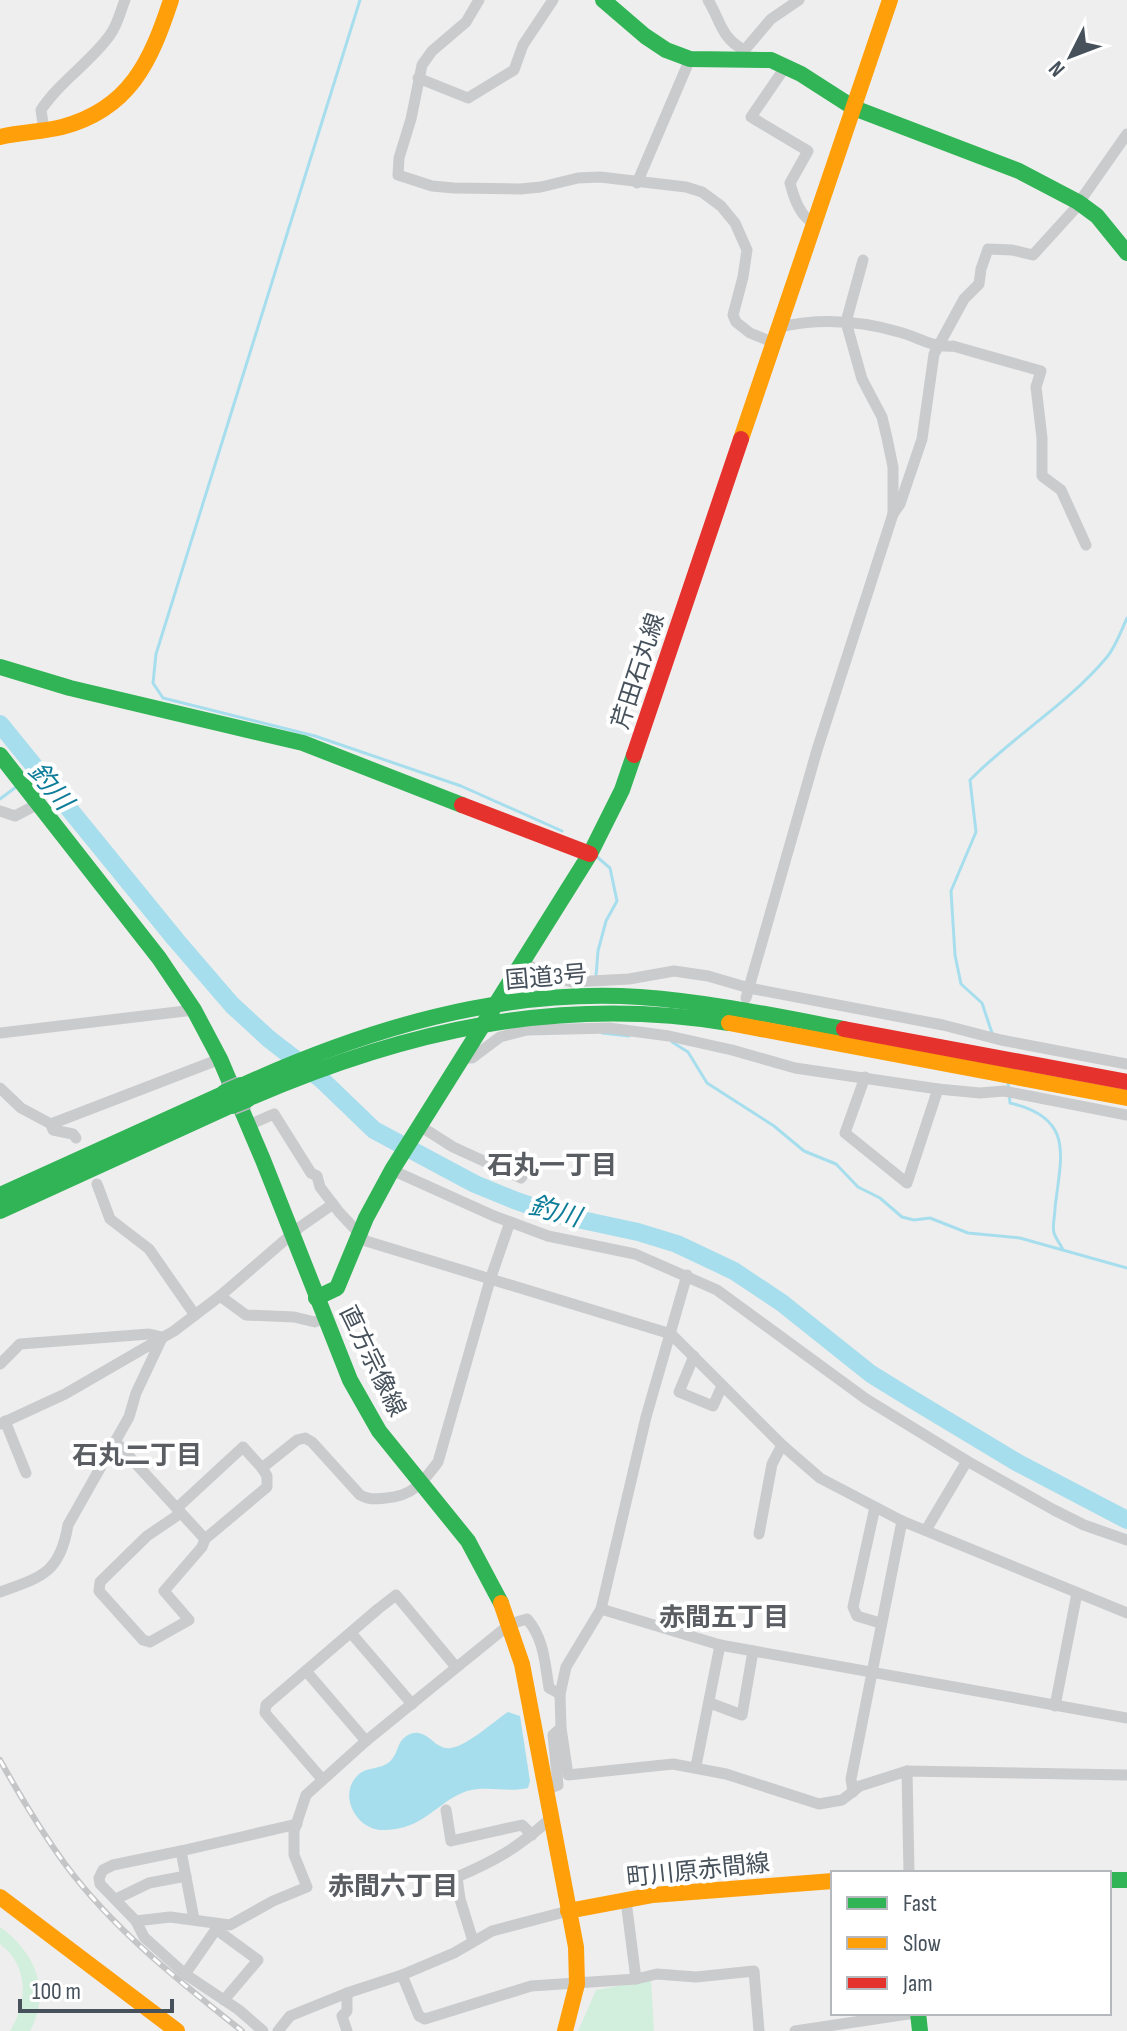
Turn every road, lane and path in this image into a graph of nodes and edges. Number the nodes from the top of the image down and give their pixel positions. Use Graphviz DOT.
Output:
graph roads {
  1 [pos="125,0"];
  2 [pos="171,0"];
  3 [pos="479,0"];
  4 [pos="553,0"];
  5 [pos="603,0"];
  6 [pos="708,0"];
  7 [pos="799,0"];
  8 [pos="889,1"];
  9 [pos="740,54"];
  10 [pos="690,59"];
  11 [pos="786,66"];
  12 [pos="418,78"];
  13 [pos="854,108"];
  14 [pos="44,130"];
  15 [pos="1127,134"];
  16 [pos="0,137"];
  17 [pos="637,183"];
  18 [pos="1078,202"];
  19 [pos="815,224"];
  20 [pos="1127,253"];
  21 [pos="863,260"];
  22 [pos="846,322"];
  23 [pos="778,335"];
  24 [pos="940,347"];
  25 [pos="893,514"];
  26 [pos="1086,545"];
  27 [pos="0,667"];
  28 [pos="0,755"];
  29 [pos="38,804"];
  30 [pos="0,811"];
  31 [pos="590,854"];
  32 [pos="524,963"];
  33 [pos="747,993"];
  34 [pos="562,997"];
  35 [pos="496,1005"];
  36 [pos="194,1010"];
  37 [pos="485,1021"];
  38 [pos="738,1032"];
  39 [pos="0,1033"];
  40 [pos="732,1050"];
  41 [pos="322,1057"];
  42 [pos="462,1058"];
  43 [pos="220,1059"];
  44 [pos="985,1063"];
  45 [pos="1127,1064"];
  46 [pos="1051,1075"];
  47 [pos="865,1077"];
  48 [pos="1127,1082"];
  49 [pos="0,1088"];
  50 [pos="938,1089"];
  51 [pos="236,1096"];
  52 [pos="1127,1098"];
  53 [pos="1127,1115"];
  54 [pos="51,1124"];
  55 [pos="249,1125"];
  56 [pos="420,1126"];
  57 [pos="76,1138"];
  58 [pos="530,1164"];
  59 [pos="394,1168"];
  60 [pos="97,1184"];
  61 [pos="0,1195"];
  62 [pos="333,1204"];
  63 [pos="0,1211"];
  64 [pos="510,1222"];
  65 [pos="359,1235"];
  66 [pos="292,1236"];
  67 [pos="687,1275"];
  68 [pos="490,1280"];
  69 [pos="220,1296"];
  70 [pos="316,1298"];
  71 [pos="195,1315"];
  72 [pos="325,1318"];
  73 [pos="671,1334"];
  74 [pos="162,1337"];
  75 [pos="694,1356"];
  76 [pos="0,1364"];
  77 [pos="722,1386"];
  78 [pos="4,1418"];
  79 [pos="115,1441"];
  80 [pos="782,1445"];
  81 [pos="967,1461"];
  82 [pos="262,1468"];
  83 [pos="26,1473"];
  84 [pos="422,1483"];
  85 [pos="875,1507"];
  86 [pos="179,1510"];
  87 [pos="902,1521"];
  88 [pos="926,1530"];
  89 [pos="759,1534"];
  90 [pos="205,1539"];
  91 [pos="1127,1540"];
  92 [pos="0,1592"];
  93 [pos="1077,1593"];
  94 [pos="601,1609"];
  95 [pos="1127,1613"];
  96 [pos="880,1623"];
  97 [pos="510,1624"];
  98 [pos="351,1633"];
  99 [pos="720,1645"];
  100 [pos="753,1651"];
  101 [pos="456,1667"];
  102 [pos="306,1671"];
  103 [pos="870,1672"];
  104 [pos="560,1694"];
  105 [pos="710,1703"];
  106 [pos="412,1704"];
  107 [pos="1055,1706"];
  108 [pos="1127,1718"];
  109 [pos="561,1728"];
  110 [pos="366,1741"];
  111 [pos="696,1766"];
  112 [pos="907,1771"];
  113 [pos="1127,1775"];
  114 [pos="322,1779"];
  115 [pos="545,1790"];
  116 [pos="853,1792"];
  117 [pos="446,1810"];
  118 [pos="550,1819"];
  119 [pos="297,1824"];
  120 [pos="532,1835"];
  121 [pos="181,1851"];
  122 [pos="909,1871"];
  123 [pos="186,1876"];
  124 [pos="831,1881"];
  125 [pos="0,1897"];
  126 [pos="116,1899"];
  127 [pos="626,1901"];
  128 [pos="568,1911"];
  129 [pos="194,1919"];
  130 [pos="136,1921"];
  131 [pos="218,1927"];
  132 [pos="473,1941"];
  133 [pos="185,1974"];
  134 [pos="402,1975"];
  135 [pos="636,1979"];
  136 [pos="577,1984"];
  137 [pos="347,1993"];
  138 [pos="224,2000"];
  139 [pos="903,2015"];
  140 [pos="177,2031"];
  141 [pos="263,2031"];
  142 [pos="278,2031"];
  143 [pos="347,2031"];
  144 [pos="565,2031"];
  145 [pos="759,2031"];
  146 [pos="795,2031"];
  1 -- 14 [label="street"];
  2 -- 14 [label="main road"];
  3 -- 12 [label="street"];
  4 -- 12 [label="street"];
  5 -- 10 [label="main road"];
  6 -- 9 [label="street"];
  7 -- 9 [label="street"];
  8 -- 13 [label="main road, 芹田石丸線"];
  9 -- 10 [label="main road"];
  9 -- 11 [label="main road"];
  10 -- 17 [label="street"];
  11 -- 13 [label="main road"];
  11 -- 19 [label="street"];
  12 -- 17 [label="street"];
  13 -- 18 [label="main road"];
  13 -- 19 [label="main road, 芹田石丸線"];
  14 -- 16 [label="main road"];
  15 -- 18 [label="street"];
  17 -- 23 [label="street"];
  18 -- 20 [label="main road"];
  18 -- 24 [label="street"];
  19 -- 23 [label="main road, 芹田石丸線"];
  21 -- 22 [label="street"];
  22 -- 23 [label="street"];
  22 -- 24 [label="street"];
  22 -- 25 [label="street"];
  23 -- 31 [label="main road, 芹田石丸線"];
  24 -- 25 [label="street"];
  24 -- 26 [label="street"];
  25 -- 33 [label="street"];
  27 -- 31 [label="main road"];
  28 -- 29 [label="main road, 直方宗像線"];
  29 -- 30 [label="street"];
  29 -- 36 [label="main road, 直方宗像線"];
  31 -- 32 [label="main road, 芹田石丸線"];
  32 -- 33 [label="street"];
  32 -- 34 [label="street"];
  32 -- 35 [label="main road, 芹田石丸線"];
  33 -- 45 [label="street"];
  34 -- 35 [label="main road, 国道3号"];
  34 -- 44 [label="main road, 国道3号"];
  35 -- 37 [label="main road, 芹田石丸線"];
  35 -- 41 [label="main road, 国道3号"];
  36 -- 39 [label="street"];
  36 -- 43 [label="main road, 直方宗像線"];
  37 -- 41 [label="main road, 国道3号"];
  37 -- 42 [label="main road, 芹田石丸線"];
  37 -- 44 [label="main road, 国道3号"];
  38 -- 40 [label="street"];
  40 -- 42 [label="street"];
  40 -- 47 [label="street"];
  41 -- 51 [label="main road, 国道3号"];
  42 -- 56 [label="main road, 芹田石丸線"];
  43 -- 54 [label="street"];
  43 -- 55 [label="main road, 直方宗像線"];
  44 -- 46 [label="main road, 国道3号"];
  46 -- 48 [label="main road, 国道3号"];
  46 -- 52 [label="main road, 国道3号"];
  47 -- 50 [label="street"];
  47 -- 50 [label="street"];
  49 -- 54 [label="street"];
  50 -- 53 [label="street"];
  51 -- 61 [label="main road, 国道3号"];
  51 -- 63 [label="main road, 国道3号"];
  54 -- 57 [label="street"];
  55 -- 62 [label="street"];
  55 -- 66 [label="main road, 直方宗像線"];
  56 -- 58 [label="street"];
  56 -- 59 [label="main road, 芹田石丸線"];
  59 -- 64 [label="street"];
  59 -- 65 [label="main road, 芹田石丸線"];
  60 -- 71 [label="street"];
  62 -- 65 [label="street"];
  62 -- 66 [label="street"];
  64 -- 67 [label="street"];
  64 -- 68 [label="street"];
  65 -- 68 [label="street"];
  65 -- 70 [label="main road, 芹田石丸線"];
  66 -- 69 [label="street"];
  66 -- 70 [label="main road, 直方宗像線"];
  67 -- 73 [label="street"];
  67 -- 81 [label="street"];
  68 -- 73 [label="street"];
  68 -- 84 [label="street"];
  69 -- 71 [label="street"];
  69 -- 72 [label="street"];
  70 -- 72 [label="main road, 直方宗像線"];
  71 -- 74 [label="street"];
  72 -- 84 [label="main road, 直方宗像線"];
  73 -- 75 [label="street"];
  73 -- 94 [label="street"];
  74 -- 76 [label="street"];
  74 -- 78 [label="street"];
  74 -- 79 [label="street"];
  75 -- 77 [label="street"];
  75 -- 77 [label="street"];
  77 -- 80 [label="street"];
  78 -- 83 [label="street"];
  79 -- 86 [label="street"];
  79 -- 92 [label="street"];
  80 -- 85 [label="street"];
  80 -- 89 [label="street"];
  81 -- 88 [label="street"];
  81 -- 91 [label="street"];
  82 -- 84 [label="street"];
  82 -- 86 [label="street"];
  82 -- 90 [label="street"];
  84 -- 97 [label="main road, 直方宗像線"];
  85 -- 87 [label="street"];
  85 -- 96 [label="street"];
  86 -- 90 [label="street"];
  86 -- 90 [label="street"];
  87 -- 88 [label="street"];
  87 -- 96 [label="street"];
  88 -- 93 [label="street"];
  93 -- 95 [label="street"];
  93 -- 107 [label="street"];
  94 -- 99 [label="street"];
  94 -- 104 [label="street"];
  96 -- 103 [label="street"];
  97 -- 101 [label="street"];
  97 -- 104 [label="street"];
  97 -- 115 [label="main road, 直方宗像線"];
  98 -- 101 [label="street"];
  98 -- 102 [label="street"];
  98 -- 106 [label="street"];
  99 -- 100 [label="street"];
  99 -- 105 [label="street"];
  100 -- 103 [label="street"];
  100 -- 105 [label="street"];
  101 -- 106 [label="street"];
  102 -- 110 [label="street"];
  102 -- 114 [label="street"];
  103 -- 107 [label="street"];
  103 -- 116 [label="street"];
  104 -- 109 [label="street"];
  105 -- 111 [label="street"];
  106 -- 110 [label="street"];
  107 -- 108 [label="street"];
  109 -- 111 [label="street"];
  109 -- 115 [label="street"];
  110 -- 114 [label="street"];
  111 -- 116 [label="street"];
  112 -- 113 [label="street"];
  112 -- 116 [label="street"];
  112 -- 122 [label="street"];
  114 -- 119 [label="street"];
  115 -- 118 [label="main road, 直方宗像線"];
  117 -- 120 [label="street"];
  118 -- 120 [label="street"];
  118 -- 128 [label="main road, 直方宗像線"];
  119 -- 121 [label="street"];
  119 -- 131 [label="street"];
  120 -- 132 [label="street"];
  121 -- 123 [label="street"];
  121 -- 126 [label="street"];
  123 -- 126 [label="street"];
  123 -- 129 [label="street"];
  124 -- 127 [label="main road, 町川原赤間線"];
  125 -- 140 [label="main road"];
  126 -- 130 [label="street"];
  127 -- 128 [label="main road, 町川原赤間線"];
  127 -- 135 [label="street"];
  128 -- 132 [label="street"];
  128 -- 136 [label="main road, 直方宗像線"];
  129 -- 130 [label="street"];
  129 -- 131 [label="street"];
  130 -- 133 [label="street"];
  131 -- 133 [label="street"];
  131 -- 138 [label="street"];
  132 -- 134 [label="street"];
  133 -- 138 [label="street"];
  134 -- 136 [label="street"];
  134 -- 137 [label="street"];
  135 -- 136 [label="street"];
  135 -- 145 [label="street"];
  136 -- 144 [label="main road, 直方宗像線"];
  137 -- 142 [label="street"];
  137 -- 143 [label="street"];
  138 -- 141 [label="street"];
  139 -- 146 [label="street"];
}
